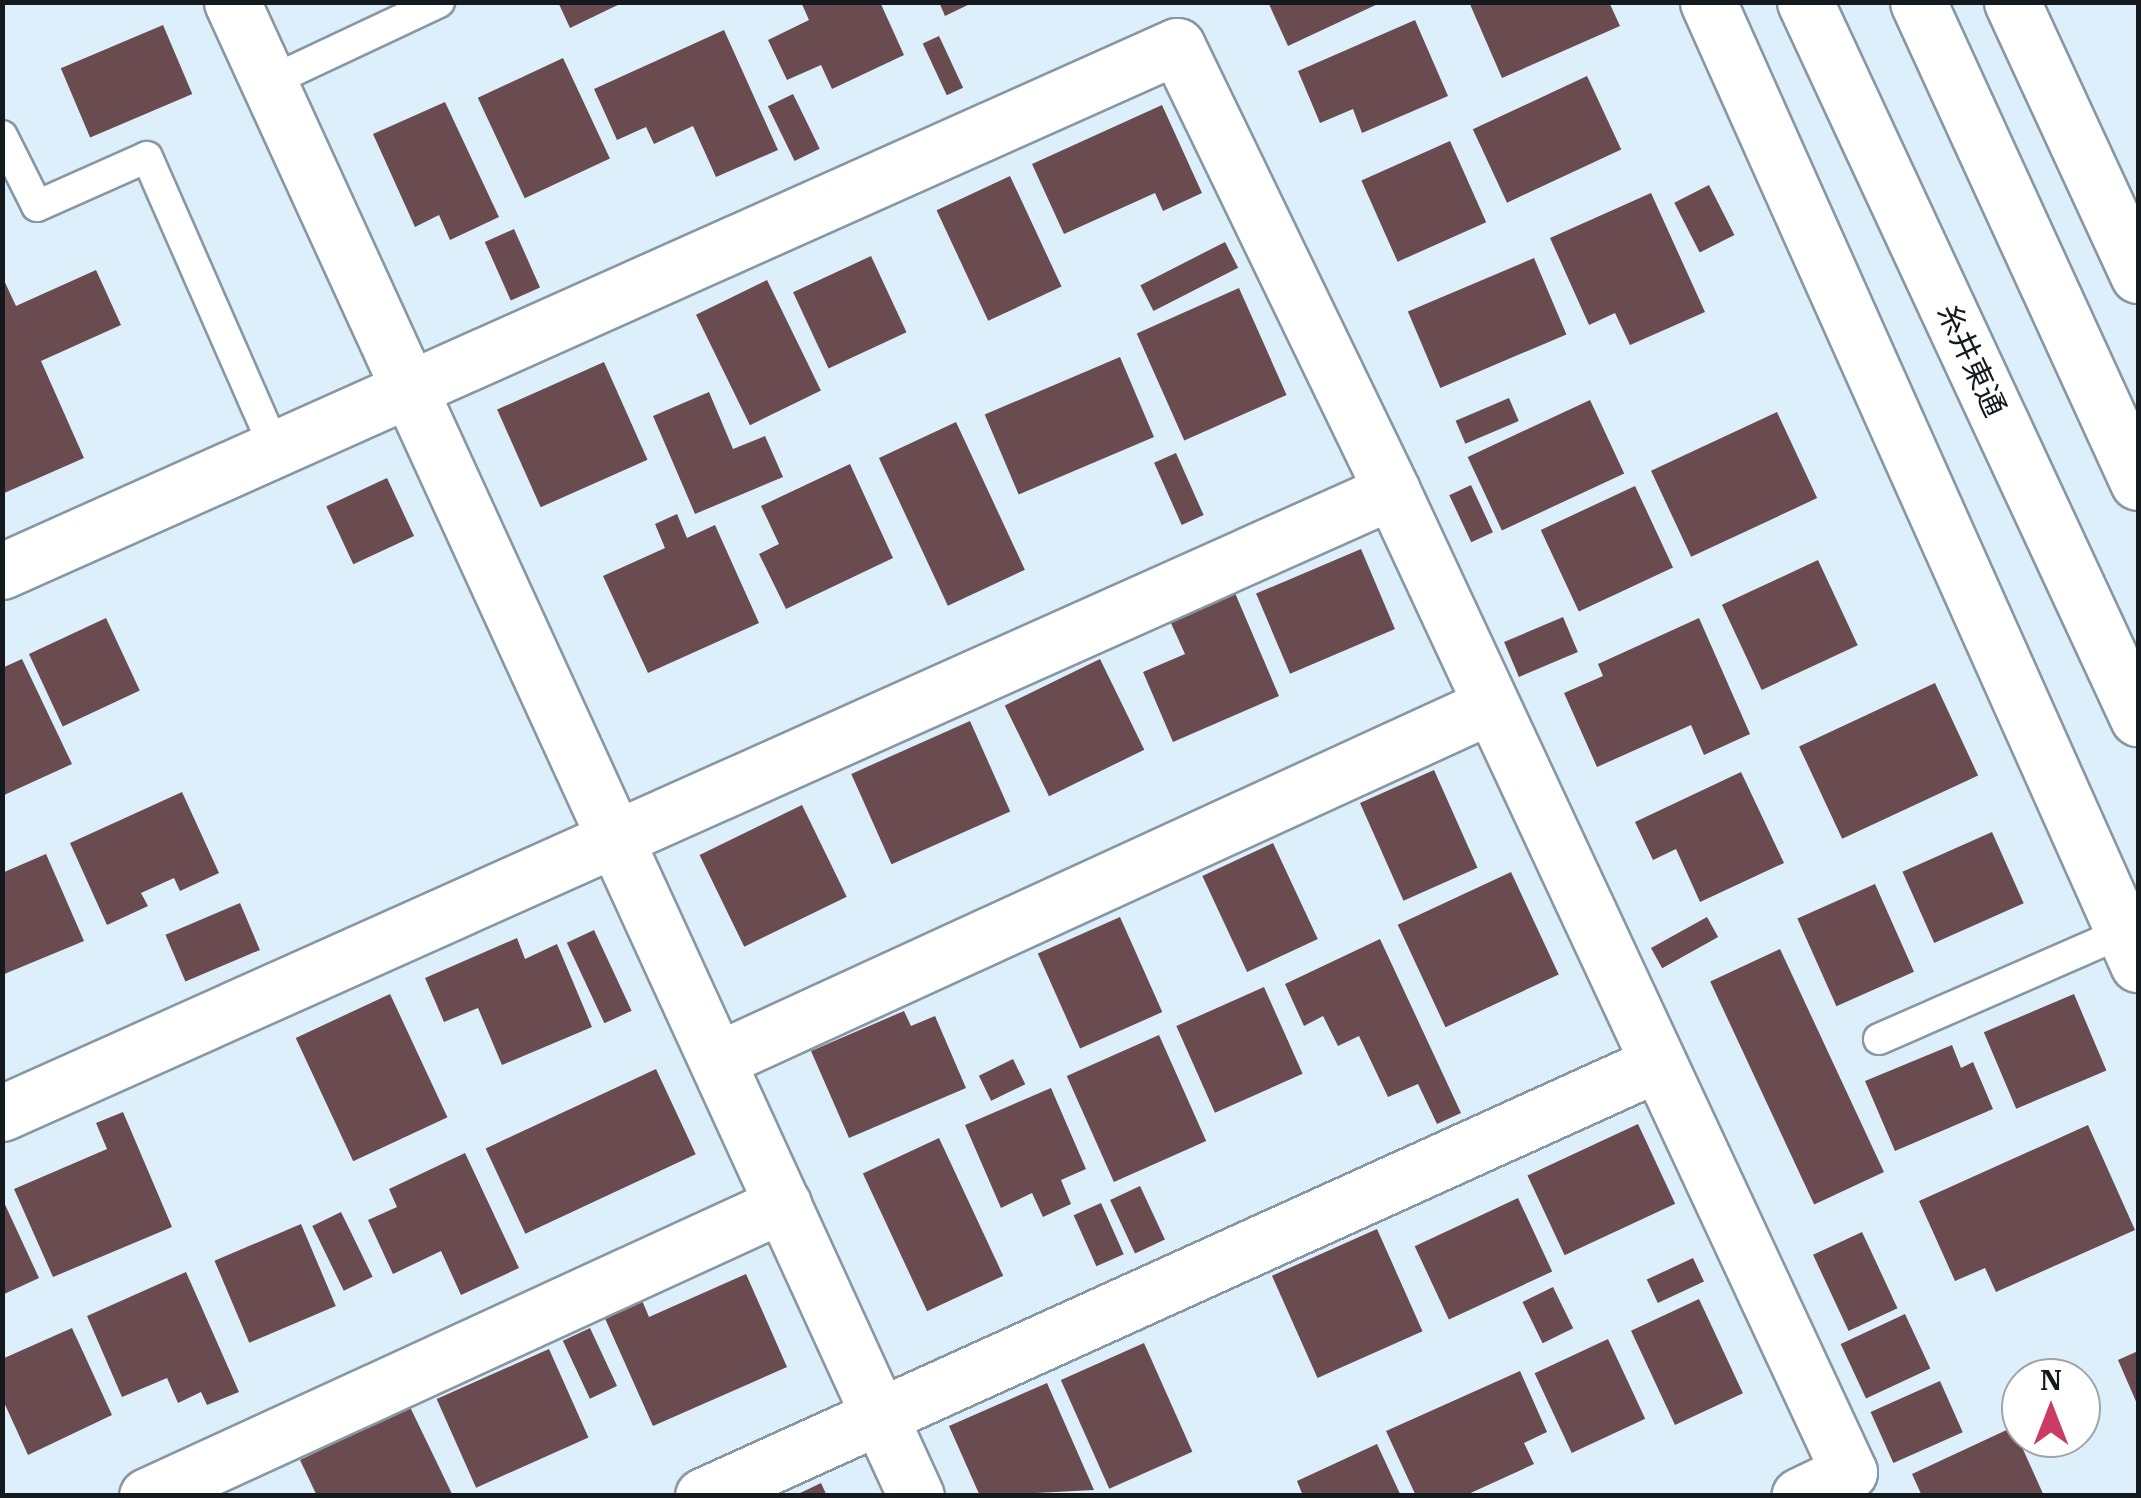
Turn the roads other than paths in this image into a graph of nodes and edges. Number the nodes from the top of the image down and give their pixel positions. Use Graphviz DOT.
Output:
graph roads {
  1 [pos="232,2"];
  2 [pos="440,2"];
  3 [pos="1708,2"];
  4 [pos="1806,2"];
  5 [pos="1918,2"];
  6 [pos="2012,2"];
  7 [pos="269,82"];
  8 [pos="2,136"];
  9 [pos="2138,275"];
  10 [pos="408,385"];
  11 [pos="274,446"];
  12 [pos="2138,482"];
  13 [pos="1392,491"];
  14 [pos="2,571"];
  15 [pos="1489,706"];
  16 [pos="2138,718"];
  17 [pos="615,836"];
  18 [pos="2131,948"];
  19 [pos="1879,1039"];
  20 [pos="718,1060"];
  21 [pos="1654,1065"];
  22 [pos="2,1113"];
  23 [pos="783,1204"];
  24 [pos="879,1415"];
  25 [pos="147,1496"];
  26 [pos="703,1496"];
  27 [pos="916,1496"];
  28 [pos="1799,1496"];
  1 -- 7 [label="street"];
  2 -- 7 [label="lane"];
  3 -- 18 [label="street"];
  4 -- 16 [label="street, 糸井東通"];
  5 -- 12 [label="street"];
  6 -- 9 [label="street"];
  7 -- 10 [label="street"];
  8 -- 11 [label="lane"];
  10 -- 11 [label="street"];
  10 -- 13 [label="street"];
  10 -- 17 [label="street"];
  11 -- 14 [label="street"];
  13 -- 15 [label="street"];
  13 -- 17 [label="street"];
  15 -- 20 [label="street"];
  15 -- 21 [label="street"];
  17 -- 20 [label="street"];
  17 -- 22 [label="street"];
  18 -- 19 [label="lane"];
  20 -- 23 [label="street"];
  21 -- 24 [label="street"];
  21 -- 28 [label="street"];
  23 -- 24 [label="street"];
  23 -- 25 [label="street"];
  24 -- 26 [label="street"];
  24 -- 27 [label="street"];
}
